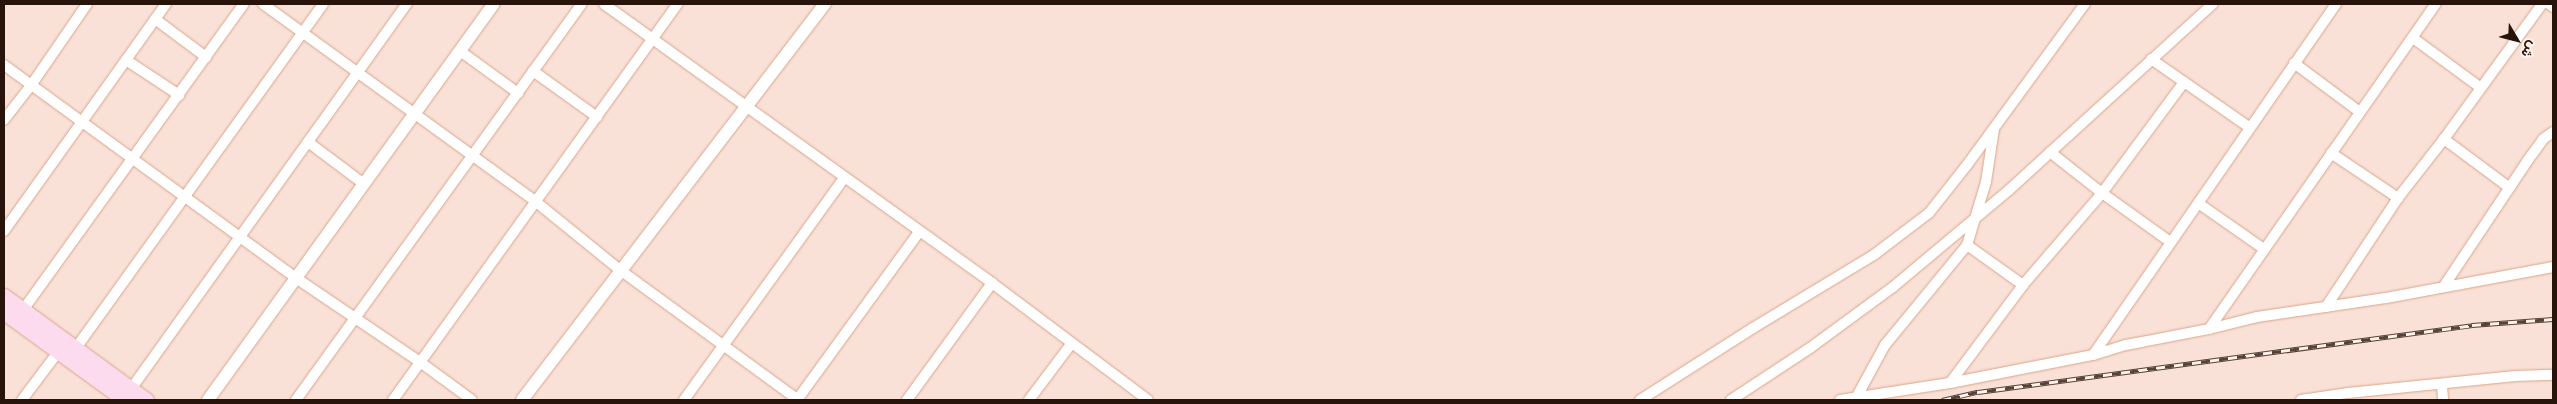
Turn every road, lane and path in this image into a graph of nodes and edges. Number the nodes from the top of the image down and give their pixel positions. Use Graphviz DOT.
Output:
graph roads {
  1 [pos="86,4"];
  2 [pos="166,4"];
  3 [pos="244,4"];
  4 [pos="263,4"];
  5 [pos="323,4"];
  6 [pos="407,4"];
  7 [pos="494,4"];
  8 [pos="582,4"];
  9 [pos="604,4"];
  10 [pos="678,4"];
  11 [pos="825,4"];
  12 [pos="2085,4"];
  13 [pos="2213,4"];
  14 [pos="2336,4"];
  15 [pos="2436,4"];
  16 [pos="2542,4"];
  17 [pos="2549,4"];
  18 [pos="2553,7"];
  19 [pos="155,19"];
  20 [pos="303,33"];
  21 [pos="2413,38"];
  22 [pos="652,39"];
  23 [pos="460,51"];
  24 [pos="206,57"];
  25 [pos="2152,59"];
  26 [pos="126,60"];
  27 [pos="2294,63"];
  28 [pos="4,65"];
  29 [pos="533,71"];
  30 [pos="358,72"];
  31 [pos="2184,82"];
  32 [pos="32,84"];
  33 [pos="2481,88"];
  34 [pos="518,93"];
  35 [pos="179,95"];
  36 [pos="746,108"];
  37 [pos="2360,112"];
  38 [pos="415,114"];
  39 [pos="597,117"];
  40 [pos="4,120"];
  41 [pos="82,120"];
  42 [pos="2249,127"];
  43 [pos="1994,128"];
  44 [pos="2553,132"];
  45 [pos="2444,139"];
  46 [pos="308,142"];
  47 [pos="2050,152"];
  48 [pos="472,154"];
  49 [pos="2331,154"];
  50 [pos="134,158"];
  51 [pos="844,178"];
  52 [pos="364,184"];
  53 [pos="2510,188"];
  54 [pos="2102,193"];
  55 [pos="186,197"];
  56 [pos="2398,198"];
  57 [pos="535,201"];
  58 [pos="2198,203"];
  59 [pos="1973,220"];
  60 [pos="4,231"];
  61 [pos="919,232"];
  62 [pos="241,236"];
  63 [pos="2169,241"];
  64 [pos="1967,245"];
  65 [pos="2264,249"];
  66 [pos="2553,267"];
  67 [pos="620,270"];
  68 [pos="296,278"];
  69 [pos="992,283"];
  70 [pos="2023,285"];
  71 [pos="2444,286"];
  72 [pos="4,296"];
  73 [pos="2326,307"];
  74 [pos="23,310"];
  75 [pos="4,312"];
  76 [pos="354,319"];
  77 [pos="2210,329"];
  78 [pos="1072,343"];
  79 [pos="722,346"];
  80 [pos="76,348"];
  81 [pos="58,352"];
  82 [pos="2092,355"];
  83 [pos="420,362"];
  84 [pos="2553,376"];
  85 [pos="1950,383"];
  86 [pos="2442,385"];
  87 [pos="128,395"];
  88 [pos="1135,396"];
  89 [pos="1856,398"];
  90 [pos="22,400"];
  91 [pos="146,400"];
  92 [pos="208,400"];
  93 [pos="296,400"];
  94 [pos="393,400"];
  95 [pos="472,400"];
  96 [pos="522,400"];
  97 [pos="684,400"];
  98 [pos="797,400"];
  99 [pos="907,400"];
  100 [pos="1029,400"];
  101 [pos="1148,400"];
  102 [pos="1640,400"];
  103 [pos="1731,400"];
  104 [pos="1840,400"];
  105 [pos="2301,400"];
  106 [pos="2444,400"];
  1 -- 32 [label="street"];
  2 -- 19 [label="street"];
  3 -- 24 [label="street"];
  4 -- 20 [label="street"];
  5 -- 20 [label="street"];
  6 -- 30 [label="street"];
  7 -- 23 [label="street"];
  8 -- 29 [label="street"];
  9 -- 22 [label="street"];
  10 -- 22 [label="street"];
  11 -- 36 [label="street"];
  12 -- 43 [label="street"];
  13 -- 25 [label="street"];
  14 -- 27 [label="street"];
  15 -- 21 [label="street"];
  16 -- 33 [label="street"];
  17 -- 18 [label="street"];
  19 -- 24 [label="street"];
  19 -- 26 [label="street"];
  20 -- 30 [label="street"];
  20 -- 55 [label="street"];
  21 -- 33 [label="street"];
  21 -- 37 [label="street"];
  22 -- 36 [label="street"];
  22 -- 39 [label="street"];
  23 -- 34 [label="street"];
  23 -- 38 [label="street"];
  24 -- 35 [label="street"];
  25 -- 31 [label="street"];
  25 -- 47 [label="street"];
  26 -- 35 [label="street"];
  26 -- 41 [label="street"];
  27 -- 37 [label="street"];
  27 -- 42 [label="street"];
  28 -- 32 [label="street"];
  29 -- 34 [label="street"];
  29 -- 39 [label="street"];
  30 -- 38 [label="street"];
  30 -- 46 [label="street"];
  31 -- 42 [label="street"];
  31 -- 54 [label="street"];
  32 -- 40 [label="street"];
  32 -- 41 [label="street"];
  33 -- 45 [label="street"];
  34 -- 48 [label="street"];
  35 -- 50 [label="street"];
  36 -- 51 [label="street"];
  36 -- 67 [label="street"];
  37 -- 49 [label="street"];
  38 -- 48 [label="street"];
  38 -- 52 [label="street"];
  39 -- 57 [label="street"];
  41 -- 50 [label="street"];
  41 -- 60 [label="street"];
  42 -- 58 [label="street"];
  43 -- 59 [label="street"];
  43 -- 102 [label="street"];
  44 -- 53 [label="street"];
  45 -- 53 [label="street"];
  45 -- 56 [label="street"];
  46 -- 52 [label="street"];
  46 -- 62 [label="street"];
  47 -- 54 [label="street"];
  47 -- 59 [label="street"];
  48 -- 57 [label="street"];
  48 -- 76 [label="street"];
  49 -- 56 [label="street"];
  49 -- 65 [label="street"];
  50 -- 55 [label="street"];
  50 -- 74 [label="street"];
  51 -- 61 [label="street"];
  51 -- 79 [label="street"];
  52 -- 68 [label="street"];
  53 -- 71 [label="street"];
  54 -- 63 [label="street"];
  54 -- 70 [label="street"];
  55 -- 62 [label="street"];
  55 -- 80 [label="street"];
  56 -- 73 [label="street"];
  57 -- 67 [label="street"];
  57 -- 83 [label="street"];
  58 -- 63 [label="street"];
  58 -- 65 [label="street"];
  59 -- 64 [label="street"];
  59 -- 103 [label="street"];
  61 -- 69 [label="street"];
  61 -- 98 [label="street"];
  62 -- 68 [label="street"];
  62 -- 87 [label="street"];
  63 -- 82 [label="street"];
  64 -- 70 [label="street"];
  64 -- 89 [label="street"];
  65 -- 77 [label="street"];
  66 -- 71 [label="street"];
  67 -- 79 [label="street"];
  67 -- 96 [label="street"];
  68 -- 76 [label="street"];
  68 -- 92 [label="street"];
  69 -- 78 [label="street"];
  69 -- 99 [label="street"];
  70 -- 85 [label="street"];
  71 -- 73 [label="street"];
  72 -- 74 [label="main road"];
  73 -- 77 [label="street"];
  74 -- 80 [label="main road"];
  75 -- 81 [label="main road"];
  76 -- 83 [label="street"];
  76 -- 93 [label="street"];
  77 -- 82 [label="street"];
  78 -- 88 [label="street"];
  78 -- 100 [label="street"];
  79 -- 97 [label="street"];
  79 -- 98 [label="street"];
  80 -- 87 [label="main road"];
  81 -- 87 [label="main road"];
  81 -- 90 [label="street"];
  82 -- 85 [label="street"];
  83 -- 94 [label="street"];
  83 -- 95 [label="street"];
  84 -- 86 [label="street"];
  85 -- 89 [label="street"];
  86 -- 105 [label="street"];
  86 -- 106 [label="street"];
  87 -- 91 [label="main road"];
  88 -- 101 [label="street"];
  89 -- 104 [label="street"];
}
